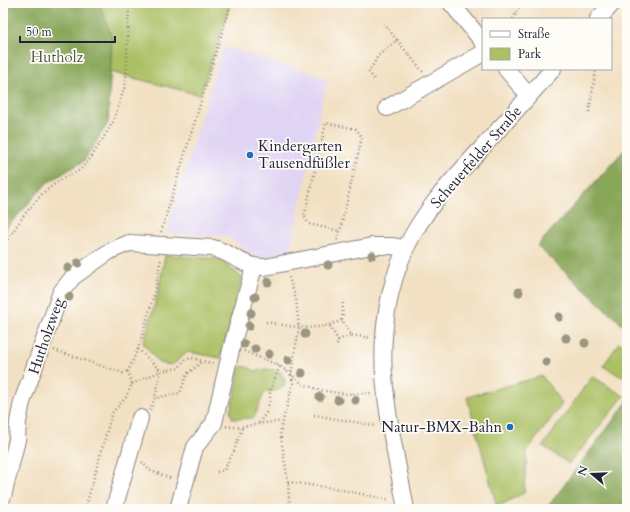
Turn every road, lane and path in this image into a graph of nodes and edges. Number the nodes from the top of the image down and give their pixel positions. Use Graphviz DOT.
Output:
graph roads {
  1 [pos="129,3"];
  2 [pos="231,3"];
  3 [pos="451,3"];
  4 [pos="521,3"];
  5 [pos="613,3"];
  6 [pos="514,18"];
  7 [pos="599,18"];
  8 [pos="384,24"];
  9 [pos="397,40"];
  10 [pos="482,41"];
  11 [pos="482,54"];
  12 [pos="507,70"];
  13 [pos="553,70"];
  14 [pos="596,70"];
  15 [pos="374,79"];
  16 [pos="432,83"];
  17 [pos="529,96"];
  18 [pos="387,108"];
  19 [pos="588,112"];
  20 [pos="340,231"];
  21 [pos="161,244"];
  22 [pos="3,246"];
  23 [pos="406,248"];
  24 [pos="286,262"];
  25 [pos="254,267"];
  26 [pos="343,301"];
  27 [pos="342,320"];
  28 [pos="266,322"];
  29 [pos="330,326"];
  30 [pos="299,328"];
  31 [pos="351,335"];
  32 [pos="338,340"];
  33 [pos="384,341"];
  34 [pos="337,345"];
  35 [pos="42,346"];
  36 [pos="232,346"];
  37 [pos="138,349"];
  38 [pos="203,361"];
  39 [pos="228,366"];
  40 [pos="280,366"];
  41 [pos="128,371"];
  42 [pos="160,371"];
  43 [pos="291,374"];
  44 [pos="132,384"];
  45 [pos="386,392"];
  46 [pos="155,398"];
  47 [pos="314,415"];
  48 [pos="144,418"];
  49 [pos="281,421"];
  50 [pos="214,423"];
  51 [pos="259,424"];
  52 [pos="242,428"];
  53 [pos="391,429"];
  54 [pos="132,447"];
  55 [pos="217,472"];
  56 [pos="288,482"];
  57 [pos="184,488"];
  58 [pos="3,496"];
  59 [pos="405,506"];
  60 [pos="85,509"];
  61 [pos="114,509"];
  62 [pos="178,509"];
  63 [pos="292,509"];
  1 -- 22 [label="path"];
  2 -- 21 [label="path"];
  3 -- 10 [label="street"];
  4 -- 6 [label="path"];
  5 -- 7 [label="street"];
  8 -- 9 [label="path"];
  9 -- 15 [label="path"];
  9 -- 16 [label="path"];
  11 -- 16 [label="street"];
  12 -- 17 [label="street"];
  13 -- 17 [label="street, Scheuerfelder Straße"];
  14 -- 19 [label="path"];
  16 -- 18 [label="street"];
  17 -- 23 [label="street, Scheuerfelder Straße"];
  20 -- 20 [label="path"];
  21 -- 25 [label="street, Hutholzweg"];
  21 -- 35 [label="street, Hutholzweg"];
  21 -- 37 [label="path"];
  23 -- 24 [label="street"];
  23 -- 33 [label="street, Scheuerfelder Straße"];
  24 -- 25 [label="street"];
  24 -- 30 [label="path"];
  25 -- 36 [label="street"];
  26 -- 27 [label="path"];
  27 -- 29 [label="path"];
  27 -- 31 [label="path"];
  28 -- 30 [label="path"];
  29 -- 30 [label="path"];
  29 -- 32 [label="path"];
  30 -- 43 [label="path"];
  31 -- 32 [label="path"];
  31 -- 33 [label="path"];
  32 -- 34 [label="path"];
  33 -- 45 [label="street, Scheuerfelder Straße"];
  35 -- 41 [label="path"];
  35 -- 58 [label="street, Hutholzweg"];
  36 -- 39 [label="street"];
  36 -- 40 [label="path"];
  37 -- 41 [label="path"];
  37 -- 42 [label="path"];
  38 -- 39 [label="path"];
  38 -- 42 [label="path"];
  38 -- 46 [label="path"];
  39 -- 50 [label="street"];
  40 -- 43 [label="path"];
  40 -- 51 [label="path"];
  41 -- 44 [label="path"];
  42 -- 44 [label="path"];
  42 -- 46 [label="path"];
  43 -- 45 [label="path"];
  43 -- 49 [label="path"];
  44 -- 60 [label="path"];
  45 -- 53 [label="street, Scheuerfelder Straße"];
  46 -- 48 [label="path"];
  47 -- 53 [label="path"];
  48 -- 54 [label="street"];
  49 -- 51 [label="path"];
  49 -- 56 [label="path"];
  50 -- 52 [label="path"];
  50 -- 57 [label="street"];
  51 -- 52 [label="path"];
  52 -- 55 [label="path"];
  53 -- 59 [label="street, Scheuerfelder Straße"];
  54 -- 57 [label="path"];
  54 -- 61 [label="street"];
  56 -- 59 [label="path"];
  56 -- 63 [label="path"];
  57 -- 62 [label="street"];
}
